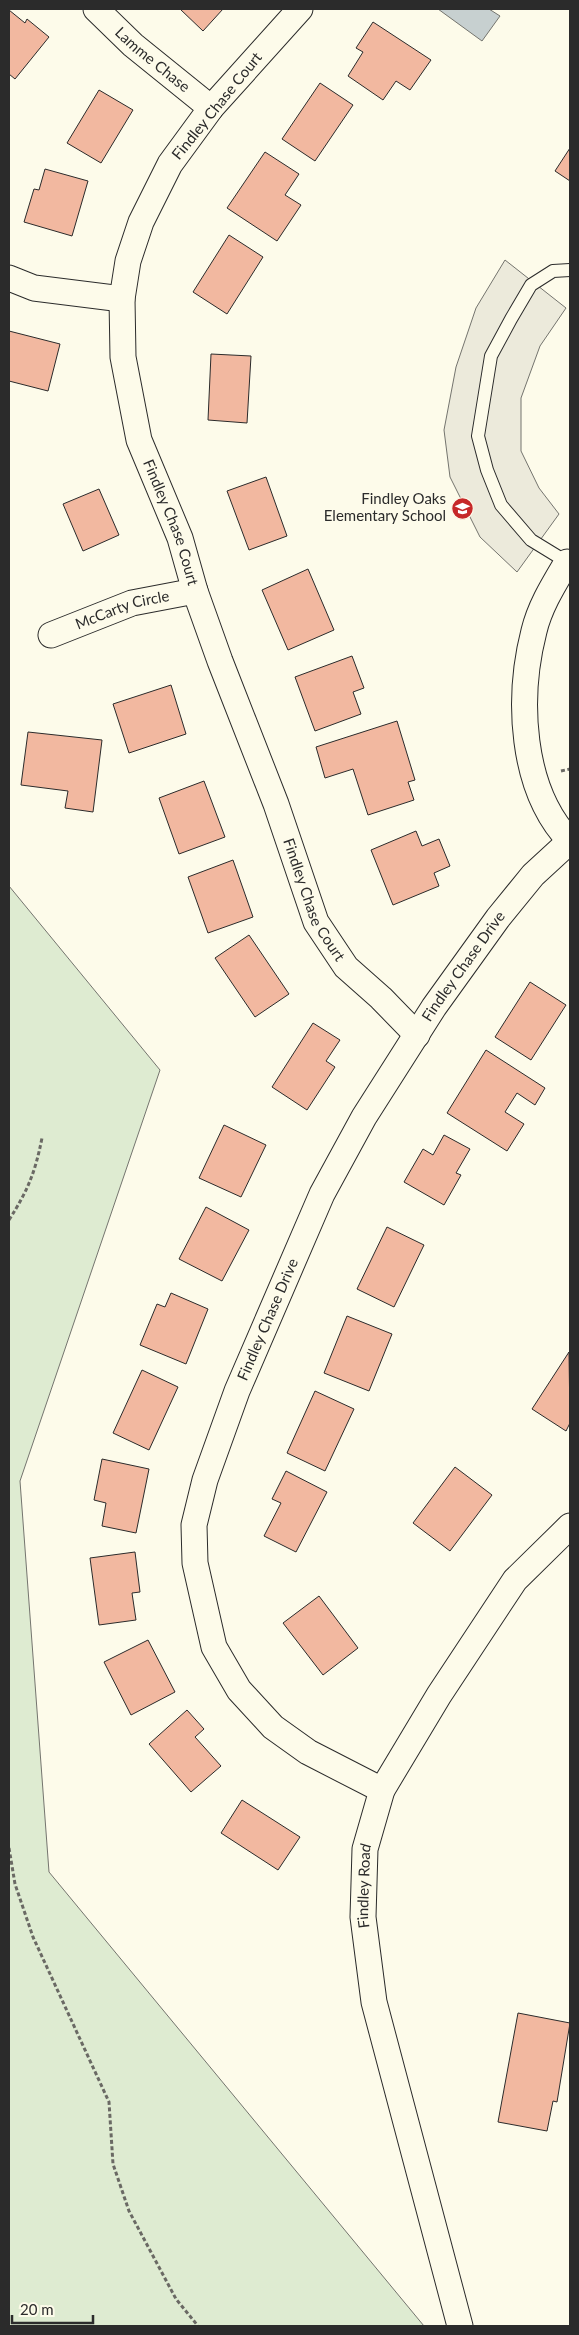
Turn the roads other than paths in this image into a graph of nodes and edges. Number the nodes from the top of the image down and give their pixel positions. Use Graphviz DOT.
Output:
graph roads {
  1 [pos="96,9"];
  2 [pos="300,9"];
  3 [pos="212,108"];
  4 [pos="570,270"];
  5 [pos="9,278"];
  6 [pos="122,299"];
  7 [pos="569,560"];
  8 [pos="195,591"];
  9 [pos="51,635"];
  10 [pos="570,841"];
  11 [pos="417,1035"];
  12 [pos="570,1526"];
  13 [pos="382,1790"];
  14 [pos="460,2326"];
  1 -- 3 [label="street, Lamme Chase"];
  2 -- 3 [label="street, Findley Chase Court"];
  3 -- 6 [label="street, Findley Chase Court"];
  4 -- 7 [label="lane"];
  5 -- 6 [label="street"];
  6 -- 8 [label="street, Findley Chase Court"];
  7 -- 10 [label="street"];
  8 -- 9 [label="street, McCarty Circle"];
  8 -- 11 [label="street, Findley Chase Court"];
  10 -- 11 [label="street, Findley Chase Drive"];
  11 -- 13 [label="street, Findley Chase Drive"];
  12 -- 13 [label="street, Findley Road"];
  13 -- 14 [label="street, Findley Road"];
}
